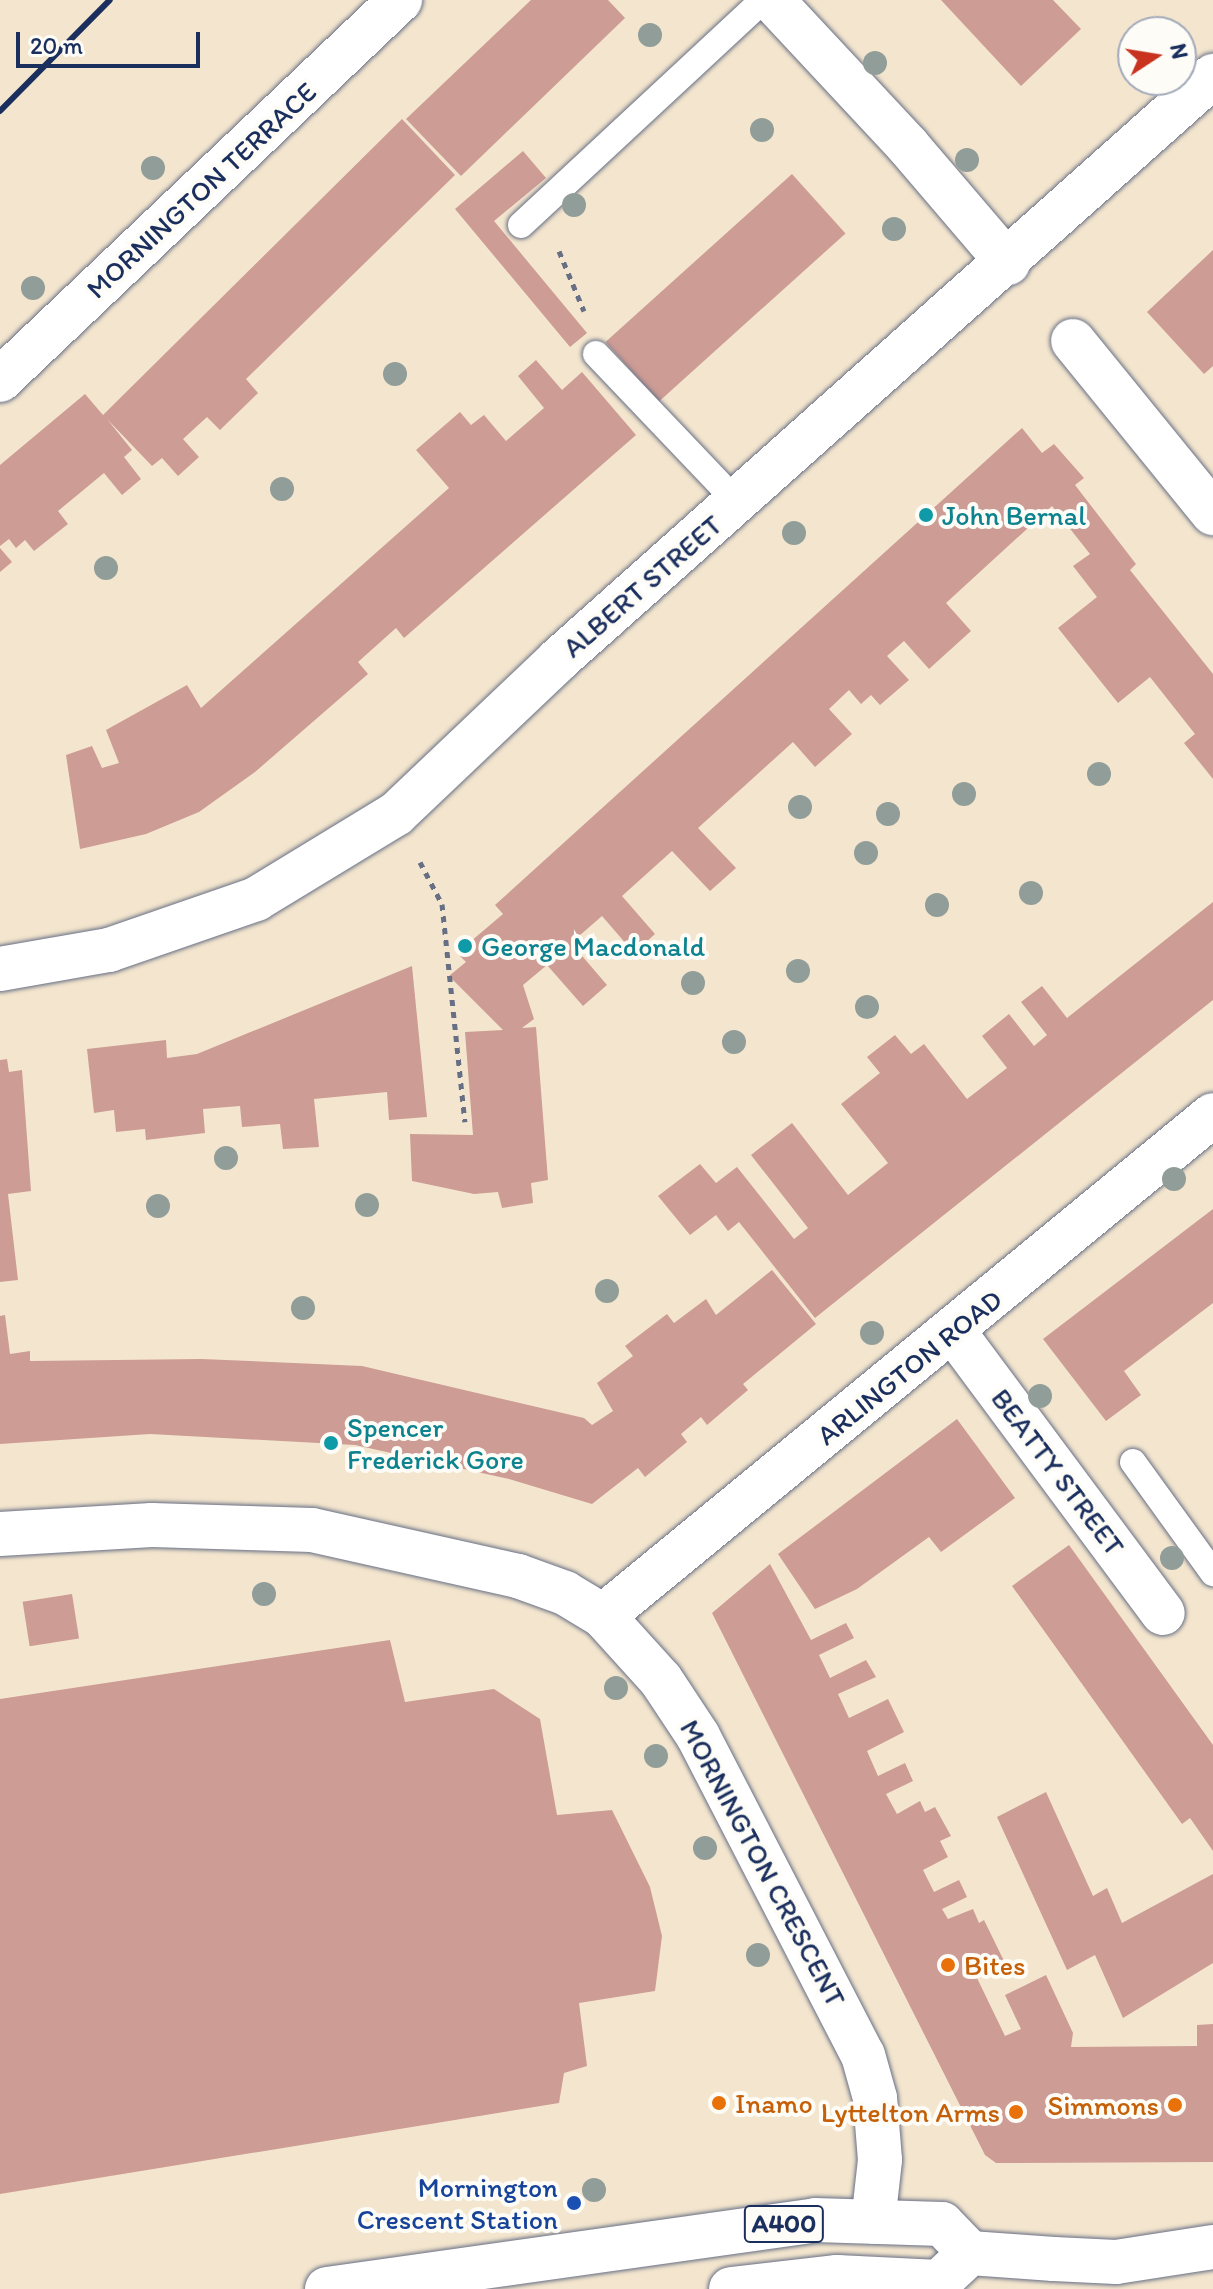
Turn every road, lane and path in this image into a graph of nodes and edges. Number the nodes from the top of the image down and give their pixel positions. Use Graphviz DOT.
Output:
graph roads {
  1 [pos="400,0"];
  2 [pos="763,0"];
  3 [pos="772,0"];
  4 [pos="1213,76"];
  5 [pos="521,225"];
  6 [pos="568,242"];
  7 [pos="1008,263"];
  8 [pos="1073,341"];
  9 [pos="596,354"];
  10 [pos="0,380"];
  11 [pos="737,502"];
  12 [pos="1213,513"];
  13 [pos="396,814"];
  14 [pos="0,969"];
  15 [pos="1213,1115"];
  16 [pos="465,1122"];
  17 [pos="954,1332"];
  18 [pos="1133,1462"];
  19 [pos="0,1534"];
  20 [pos="1213,1573"];
  21 [pos="1163,1613"];
  22 [pos="603,1616"];
  23 [pos="873,2222"];
  24 [pos="1213,2247"];
  25 [pos="970,2253"];
  26 [pos="327,2289"];
  27 [pos="731,2289"];
  1 -- 10 [label="main road, MORNINGTON TERRACE"];
  2 -- 5 [label="lane"];
  3 -- 7 [label="main road"];
  4 -- 7 [label="main road, ALBERT STREET"];
  6 -- 9 [label="path"];
  7 -- 11 [label="main road, ALBERT STREET"];
  8 -- 12 [label="main road"];
  9 -- 11 [label="lane"];
  11 -- 13 [label="main road, ALBERT STREET"];
  13 -- 14 [label="main road, ALBERT STREET"];
  13 -- 16 [label="path"];
  15 -- 17 [label="main road, ARLINGTON ROAD"];
  17 -- 21 [label="main road, BEATTY STREET"];
  17 -- 22 [label="main road, ARLINGTON ROAD"];
  18 -- 20 [label="lane"];
  19 -- 22 [label="main road, MORNINGTON CRESCENT"];
  22 -- 23 [label="main road, MORNINGTON CRESCENT"];
  23 -- 25 [label="main road, A400"];
  23 -- 26 [label="main road, A400"];
  24 -- 25 [label="main road"];
  25 -- 27 [label="main road"];
}
